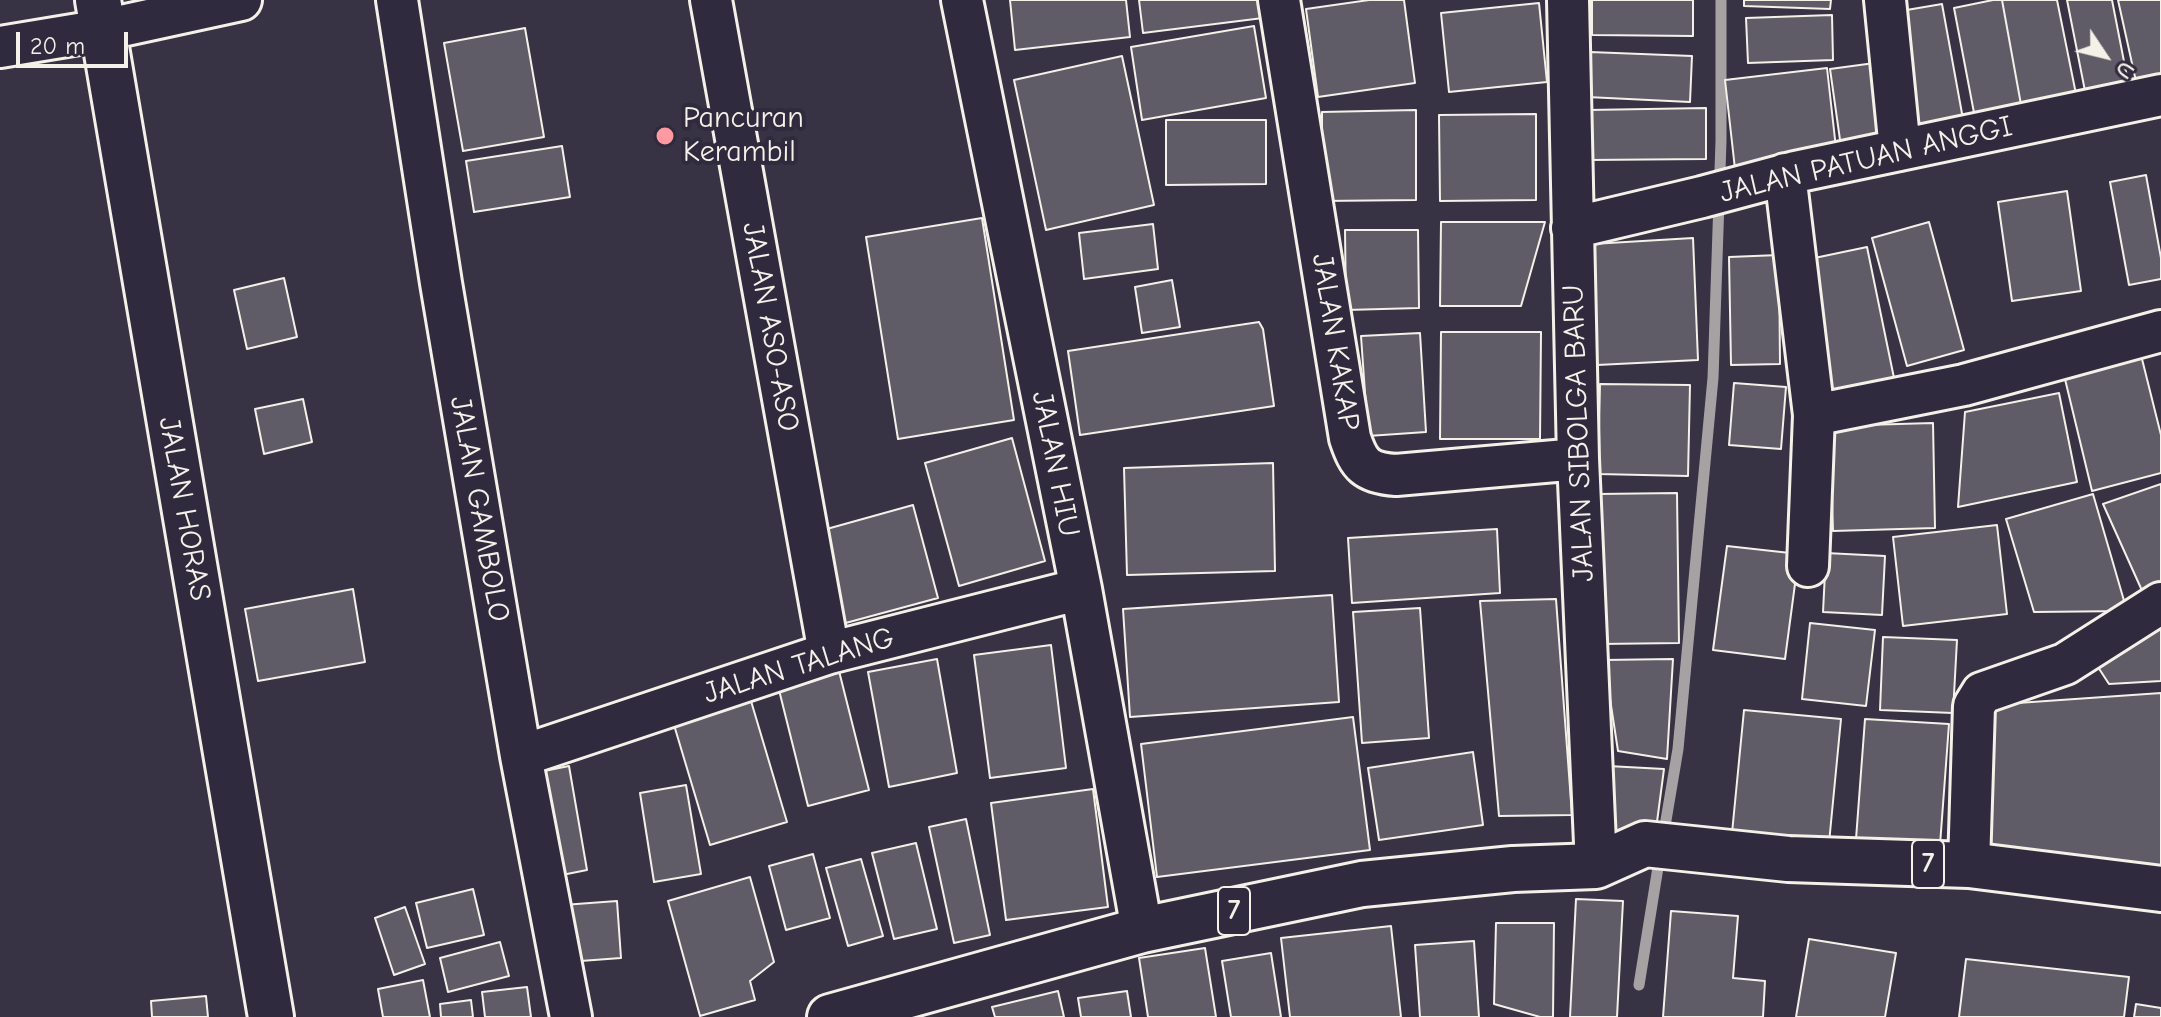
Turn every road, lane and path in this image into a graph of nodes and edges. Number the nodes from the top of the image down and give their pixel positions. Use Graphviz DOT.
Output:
graph roads {
  1 [pos="241,0"];
  2 [pos="397,0"];
  3 [pos="711,0"];
  4 [pos="962,0"];
  5 [pos="1279,0"];
  6 [pos="1568,0"];
  7 [pos="1885,0"];
  8 [pos="101,15"];
  9 [pos="0,47"];
  10 [pos="2161,95"];
  11 [pos="1900,150"];
  12 [pos="1785,174"];
  13 [pos="1572,228"];
  14 [pos="2161,331"];
  15 [pos="1814,415"];
  16 [pos="1578,459"];
  17 [pos="1808,566"];
  18 [pos="1081,589"];
  19 [pos="2161,603"];
  20 [pos="829,653"];
  21 [pos="521,756"];
  22 [pos="1969,865"];
  23 [pos="1596,866"];
  24 [pos="2161,889"];
  25 [pos="1142,930"];
  26 [pos="271,1017"];
  27 [pos="571,1017"];
  28 [pos="830,1017"];
  1 -- 8 [label="street"];
  2 -- 21 [label="street, JALAN GAMBOLO"];
  3 -- 20 [label="street, JALAN ASO-ASO"];
  4 -- 18 [label="street, JALAN HIU"];
  5 -- 16 [label="street, JALAN KAKAP"];
  6 -- 13 [label="street, JALAN SIBOLGA BARU"];
  7 -- 11 [label="street"];
  8 -- 9 [label="street"];
  8 -- 26 [label="highway, JALAN HORAS"];
  10 -- 11 [label="street, JALAN PATUAN ANGGI"];
  11 -- 12 [label="street, JALAN PATUAN ANGGI"];
  12 -- 13 [label="street, JALAN PATUAN ANGGI"];
  12 -- 15 [label="street"];
  13 -- 16 [label="street, JALAN SIBOLGA BARU"];
  14 -- 15 [label="street"];
  15 -- 17 [label="street"];
  16 -- 23 [label="street, JALAN SIBOLGA BARU"];
  18 -- 20 [label="street, JALAN TALANG"];
  18 -- 25 [label="street, JALAN HIU"];
  19 -- 22 [label="street"];
  20 -- 21 [label="street, JALAN TALANG"];
  21 -- 27 [label="street, JALAN GAMBOLO"];
  22 -- 23 [label="highway, 7"];
  22 -- 24 [label="highway, 7"];
  23 -- 25 [label="highway, 7"];
  25 -- 28 [label="highway, 7"];
}
